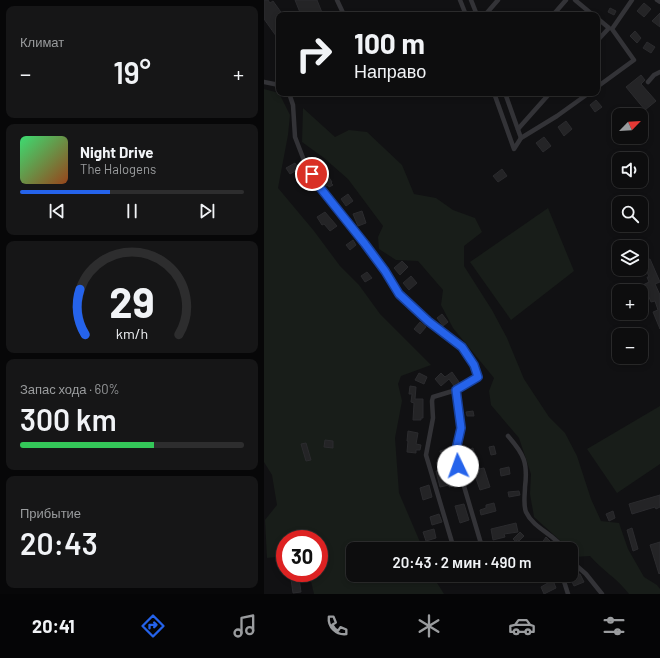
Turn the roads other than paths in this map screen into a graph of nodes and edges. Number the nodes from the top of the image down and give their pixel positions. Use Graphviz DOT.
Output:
graph roads {
  1 [pos="337,0"];
  2 [pos="460,0"];
  3 [pos="471,0"];
  4 [pos="498,0"];
  5 [pos="566,0"];
  6 [pos="575,0"];
  7 [pos="632,0"];
  8 [pos="657,0"];
  9 [pos="660,2"];
  10 [pos="343,12"];
  11 [pos="465,12"];
  12 [pos="476,12"];
  13 [pos="488,12"];
  14 [pos="556,12"];
  15 [pos="589,12"];
  16 [pos="600,20"];
  17 [pos="611,29"];
  18 [pos="600,38"];
  19 [pos="660,72"];
  20 [pos="264,82"];
  21 [pos="648,82"];
  22 [pos="276,84"];
  23 [pos="600,85"];
  24 [pos="290,96"];
  25 [pos="495,96"];
  26 [pos="506,96"];
  27 [pos="547,96"];
  28 [pos="585,96"];
  29 [pos="518,129"];
  30 [pos="522,138"];
  31 [pos="456,390"];
  32 [pos="508,436"];
  33 [pos="452,542"];
  34 [pos="481,542"];
  35 [pos="558,542"];
  36 [pos="578,567"];
  37 [pos="564,582"];
  38 [pos="568,594"];
  39 [pos="602,594"];
  1 -- 10 [label="street"];
  2 -- 11 [label="street"];
  3 -- 12 [label="street"];
  4 -- 13 [label="street"];
  5 -- 14 [label="street"];
  6 -- 15 [label="street"];
  7 -- 17 [label="street"];
  8 -- 9 [label="street"];
  16 -- 17 [label="street"];
  17 -- 18 [label="street"];
  17 -- 23 [label="street"];
  19 -- 21 [label="street"];
  20 -- 22 [label="street"];
  24 -- 31 [label="street"];
  25 -- 30 [label="street"];
  26 -- 29 [label="street"];
  27 -- 29 [label="street"];
  28 -- 30 [label="street"];
  29 -- 30 [label="street"];
  31 -- 33 [label="street"];
  31 -- 34 [label="street"];
  32 -- 35 [label="street"];
  36 -- 39 [label="street"];
  37 -- 38 [label="street"];
}
